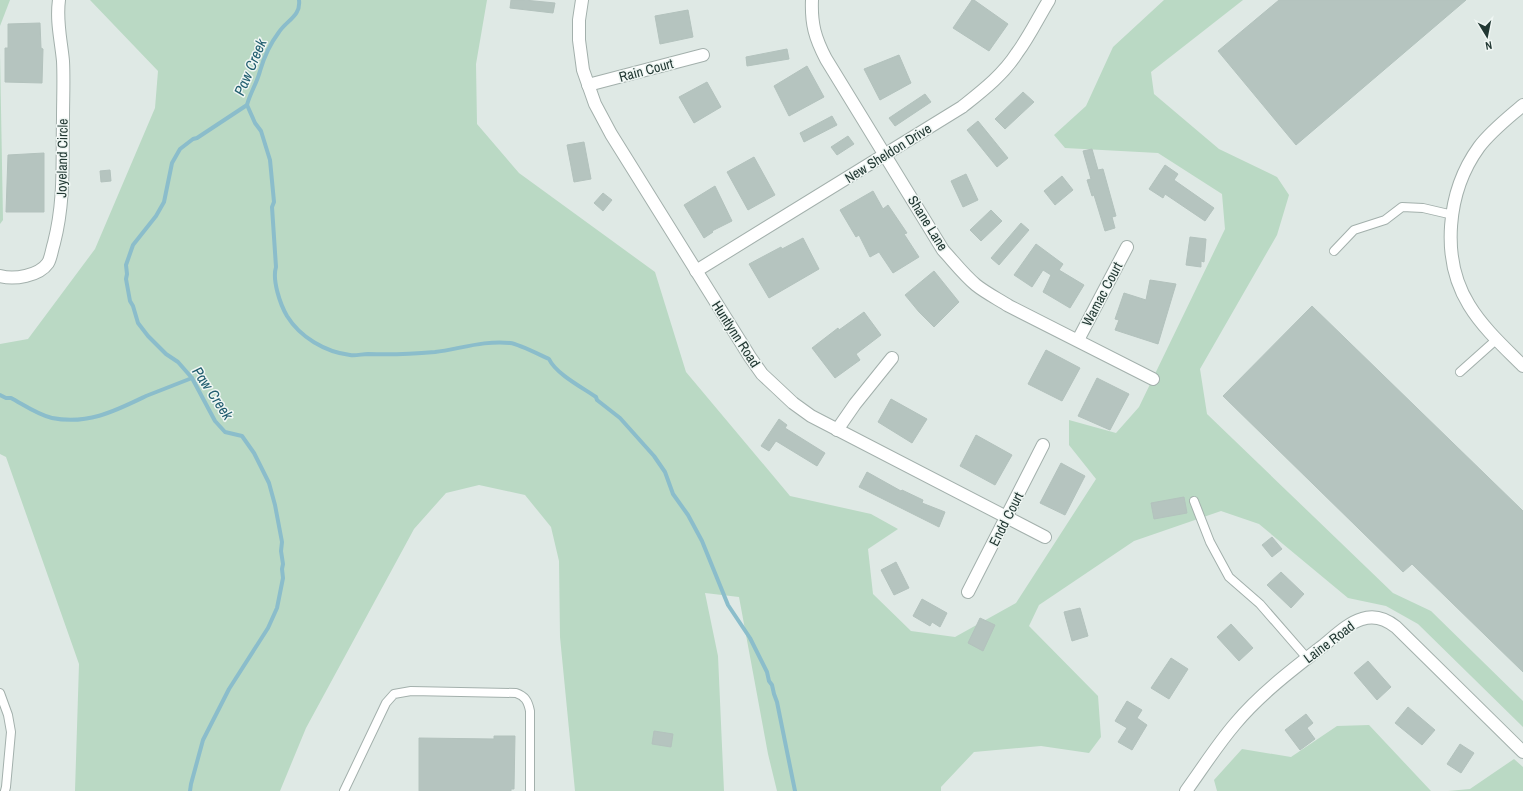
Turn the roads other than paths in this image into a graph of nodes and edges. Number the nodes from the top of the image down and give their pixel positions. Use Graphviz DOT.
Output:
graph roads {
  1 [pos="59,0"];
  2 [pos="582,0"];
  3 [pos="812,0"];
  4 [pos="1049,0"];
  5 [pos="703,55"];
  6 [pos="588,85"];
  7 [pos="1523,105"];
  8 [pos="885,155"];
  9 [pos="1453,215"];
  10 [pos="1127,247"];
  11 [pos="1334,251"];
  12 [pos="696,271"];
  13 [pos="0,276"];
  14 [pos="1496,339"];
  15 [pos="1078,340"];
  16 [pos="892,358"];
  17 [pos="1523,366"];
  18 [pos="1460,372"];
  19 [pos="1153,379"];
  20 [pos="837,430"];
  21 [pos="1043,445"];
  22 [pos="1194,501"];
  23 [pos="1006,518"];
  24 [pos="1045,537"];
  25 [pos="968,592"];
  26 [pos="1307,658"];
  27 [pos="0,693"];
  28 [pos="1523,752"];
  29 [pos="4,791"];
  30 [pos="344,791"];
  31 [pos="530,791"];
  32 [pos="1186,791"];
  1 -- 13 [label="street, Joyeland Circle"];
  2 -- 6 [label="street, Huntlynn Road"];
  3 -- 8 [label="street, Shane Lane"];
  4 -- 8 [label="street, New Sheldon Drive"];
  5 -- 6 [label="street, Rain Court"];
  6 -- 12 [label="street, Huntlynn Road"];
  7 -- 9 [label="street"];
  8 -- 12 [label="street, New Sheldon Drive"];
  8 -- 15 [label="street, Shane Lane"];
  9 -- 11 [label="lane"];
  9 -- 14 [label="street"];
  10 -- 15 [label="street, Wamac Court"];
  12 -- 20 [label="street, Huntlynn Road"];
  14 -- 17 [label="street"];
  14 -- 18 [label="lane"];
  15 -- 19 [label="street, Shane Lane"];
  16 -- 20 [label="street"];
  20 -- 23 [label="street, Huntlynn Road"];
  21 -- 23 [label="street, Endd Court"];
  22 -- 26 [label="lane"];
  23 -- 24 [label="street, Huntlynn Road"];
  23 -- 25 [label="street, Endd Court"];
  26 -- 28 [label="street, Laine Road"];
  26 -- 32 [label="street, Laine Road"];
  27 -- 29 [label="lane"];
  30 -- 31 [label="lane"];
}
